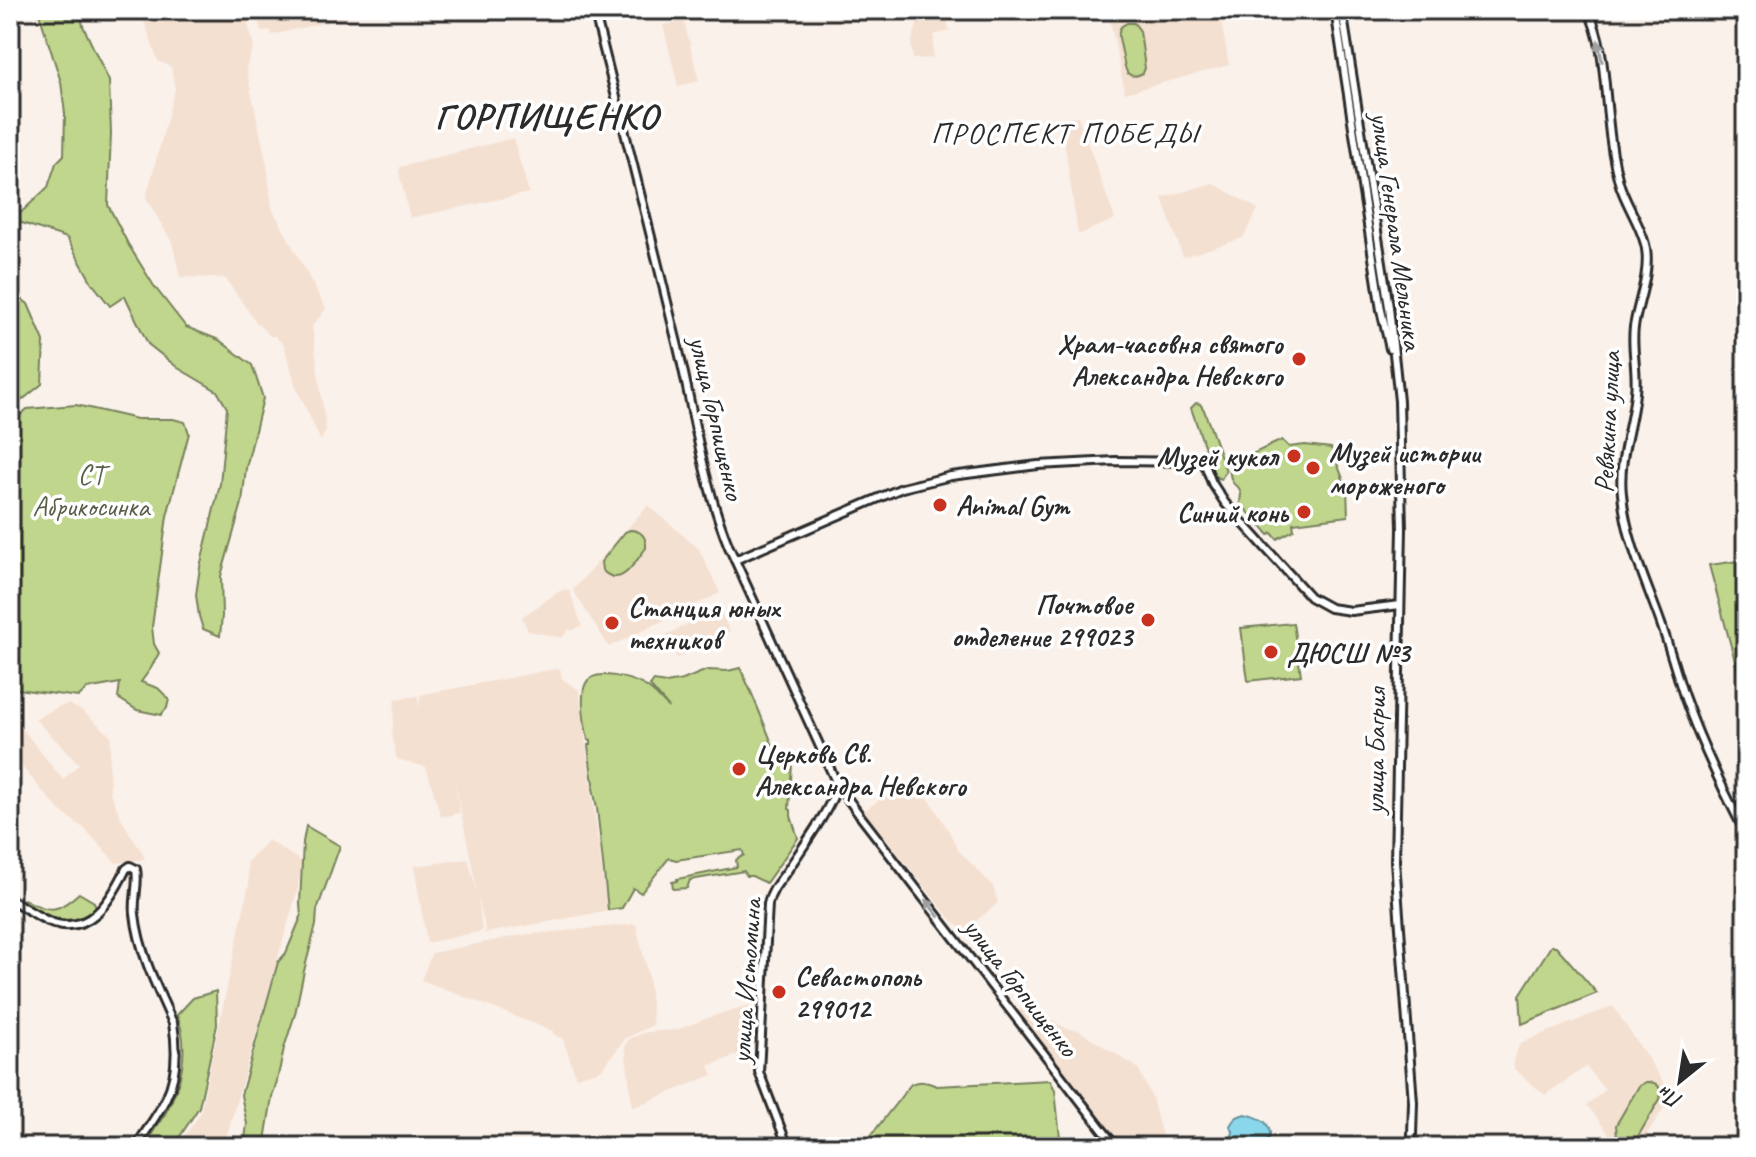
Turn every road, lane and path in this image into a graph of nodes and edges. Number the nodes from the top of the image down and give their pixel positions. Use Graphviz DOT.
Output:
graph roads {
  1 [pos="594,10"];
  2 [pos="1335,10"];
  3 [pos="1342,10"];
  4 [pos="1588,10"];
  5 [pos="1351,96"];
  6 [pos="1396,376"];
  7 [pos="735,560"];
  8 [pos="1400,605"];
  9 [pos="837,784"];
  10 [pos="833,799"];
  11 [pos="848,800"];
  12 [pos="1746,834"];
  13 [pos="10,899"];
  14 [pos="136,1147"];
  15 [pos="788,1147"];
  16 [pos="1116,1147"];
  17 [pos="1410,1147"];
  1 -- 7 [label="main road, улица Горпищенко"];
  2 -- 5 [label="main road, улица Генерала Мельника"];
  3 -- 5 [label="main road, улица Генерала Мельника"];
  12 -- 4 [label="main road, Ревякина улица, one-way"];
  5 -- 6 [label="main road, улица Генерала Мельника"];
  6 -- 8 [label="main road, улица Багрия"];
  7 -- 8 [label="main road"];
  7 -- 9 [label="main road, улица Горпищенко"];
  8 -- 17 [label="main road, улица Багрия"];
  9 -- 10 [label="main road, улица Истомина"];
  9 -- 11 [label="main road, улица Горпищенко"];
  10 -- 11 [label="main road"];
  10 -- 15 [label="main road, улица Истомина"];
  16 -- 11 [label="main road, улица Горпищенко, one-way"];
  13 -- 14 [label="main road"];
}
